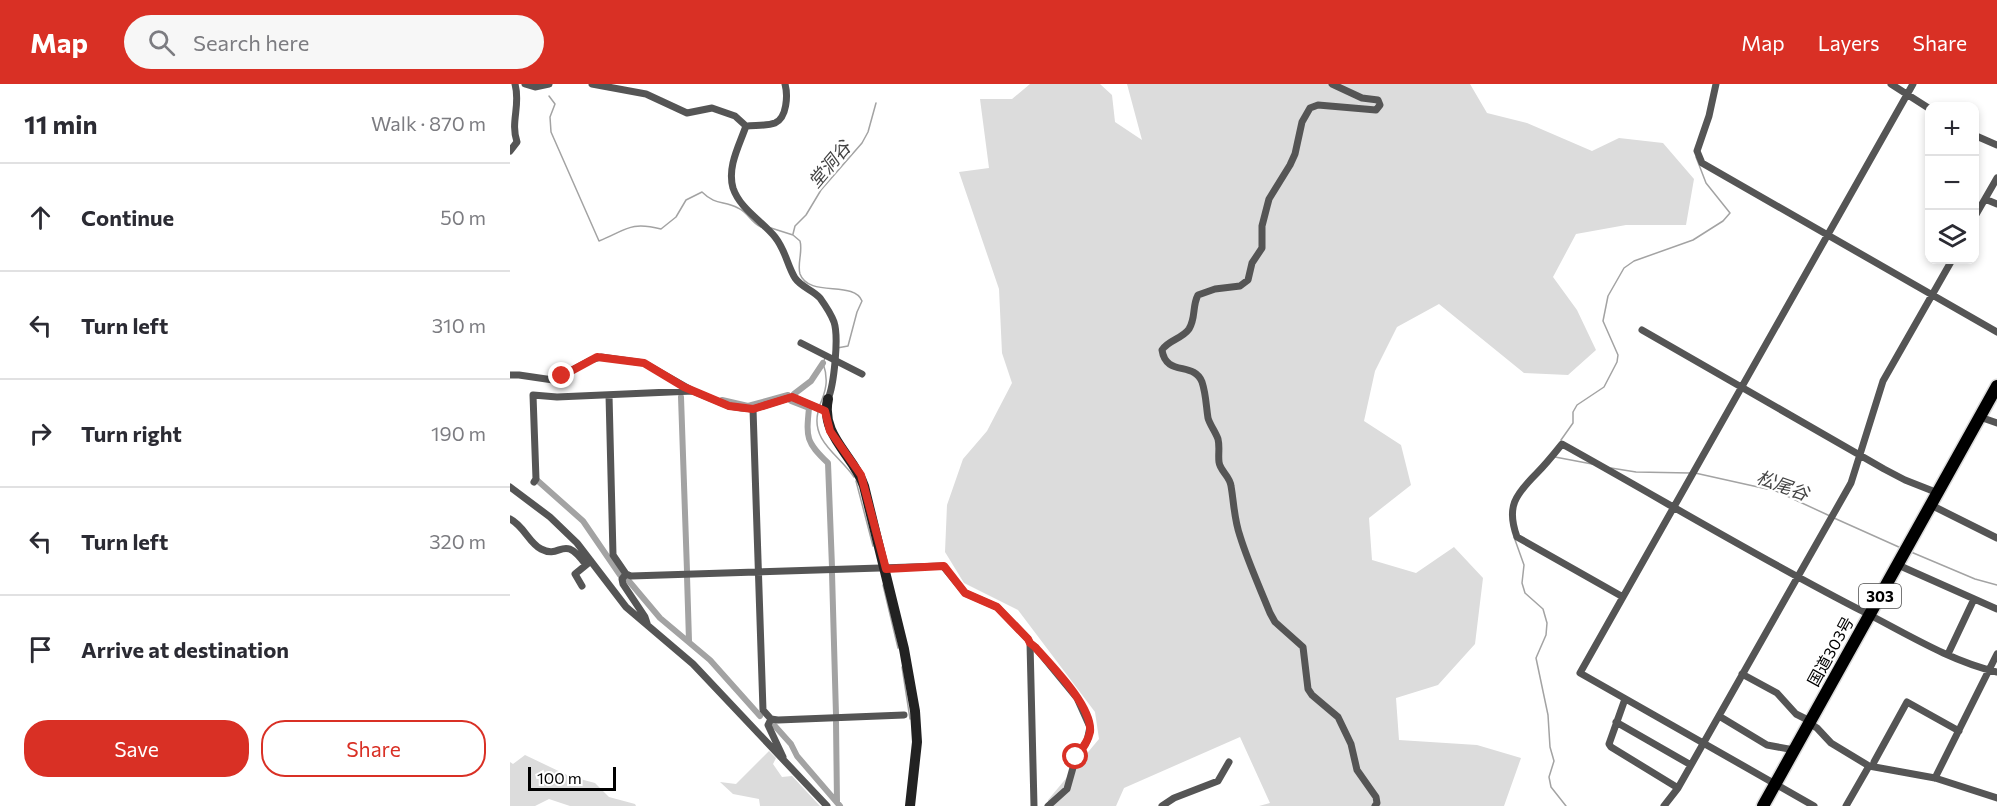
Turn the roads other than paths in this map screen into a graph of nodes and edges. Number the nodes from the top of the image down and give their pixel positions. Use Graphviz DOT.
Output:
graph roads {
  1 [pos="515,84"];
  2 [pos="525,84"];
  3 [pos="549,84"];
  4 [pos="592,84"];
  5 [pos="785,84"];
  6 [pos="1332,84"];
  7 [pos="1716,84"];
  8 [pos="1891,84"];
  9 [pos="1913,84"];
  10 [pos="1908,93"];
  11 [pos="1925,106"];
  12 [pos="746,126"];
  13 [pos="1979,137"];
  14 [pos="1997,145"];
  15 [pos="510,151"];
  16 [pos="1997,178"];
  17 [pos="1985,199"];
  18 [pos="1997,204"];
  19 [pos="1979,210"];
  20 [pos="1828,234"];
  21 [pos="1950,264"];
  22 [pos="1933,294"];
  23 [pos="1642,330"];
  24 [pos="1997,332"];
  25 [pos="801,343"];
  26 [pos="862,374"];
  27 [pos="510,375"];
  28 [pos="1997,386"];
  29 [pos="1741,387"];
  30 [pos="693,391"];
  31 [pos="609,395"];
  32 [pos="827,405"];
  33 [pos="753,409"];
  34 [pos="1980,417"];
  35 [pos="1997,423"];
  36 [pos="1861,455"];
  37 [pos="534,482"];
  38 [pos="510,487"];
  39 [pos="1938,493"];
  40 [pos="1931,505"];
  41 [pos="1674,507"];
  42 [pos="510,519"];
  43 [pos="1996,534"];
  44 [pos="588,563"];
  45 [pos="1898,565"];
  46 [pos="886,569"];
  47 [pos="758,572"];
  48 [pos="626,574"];
  49 [pos="1798,577"];
  50 [pos="582,586"];
  51 [pos="1623,597"];
  52 [pos="1974,598"];
  53 [pos="1997,609"];
  54 [pos="1869,615"];
  55 [pos="648,625"];
  56 [pos="1030,643"];
  57 [pos="1948,654"];
  58 [pos="1997,654"];
  59 [pos="1993,671"];
  60 [pos="1742,674"];
  61 [pos="1625,699"];
  62 [pos="904,715"];
  63 [pos="1719,716"];
  64 [pos="771,719"];
  65 [pos="1616,722"];
  66 [pos="1809,722"];
  67 [pos="1959,731"];
  68 [pos="1703,744"];
  69 [pos="1794,750"];
  70 [pos="784,759"];
  71 [pos="1229,762"];
  72 [pos="1691,765"];
  73 [pos="1871,766"];
  74 [pos="1935,778"];
  75 [pos="1774,785"];
  76 [pos="1678,788"];
  77 [pos="1997,798"];
  78 [pos="827,806"];
  79 [pos="910,806"];
  80 [pos="1034,806"];
  81 [pos="1048,806"];
  82 [pos="1162,806"];
  83 [pos="1375,806"];
  84 [pos="1664,806"];
  85 [pos="1763,806"];
  86 [pos="1814,806"];
  87 [pos="1846,806"];
  1 -- 15 [label="street"];
  2 -- 3 [label="street"];
  4 -- 12 [label="street"];
  5 -- 12 [label="street"];
  6 -- 83 [label="street"];
  7 -- 20 [label="street"];
  8 -- 10 [label="street"];
  9 -- 10 [label="street"];
  10 -- 11 [label="street"];
  10 -- 20 [label="street"];
  12 -- 32 [label="street"];
  13 -- 14 [label="street"];
  16 -- 17 [label="street"];
  17 -- 18 [label="street"];
  17 -- 19 [label="street"];
  20 -- 22 [label="street"];
  20 -- 29 [label="street"];
  21 -- 22 [label="street"];
  22 -- 24 [label="street"];
  22 -- 36 [label="street"];
  23 -- 29 [label="street"];
  25 -- 26 [label="street, bridge"];
  27 -- 30 [label="street"];
  28 -- 34 [label="highway, 国道303号 / 303"];
  29 -- 36 [label="street"];
  29 -- 41 [label="street"];
  30 -- 31 [label="street"];
  30 -- 33 [label="street"];
  31 -- 37 [label="street"];
  31 -- 48 [label="street"];
  32 -- 33 [label="street"];
  32 -- 46 [label="street"];
  33 -- 47 [label="street"];
  34 -- 35 [label="street"];
  34 -- 39 [label="highway, 国道303号 / 303"];
  36 -- 39 [label="street"];
  36 -- 49 [label="street"];
  38 -- 44 [label="street"];
  39 -- 40 [label="highway, 国道303号 / 303"];
  40 -- 43 [label="street"];
  40 -- 45 [label="highway, 国道303号 / 303"];
  41 -- 49 [label="street"];
  41 -- 51 [label="street"];
  41 -- 51 [label="street"];
  42 -- 44 [label="street"];
  44 -- 50 [label="street"];
  44 -- 55 [label="street"];
  45 -- 52 [label="street"];
  45 -- 54 [label="highway, 国道303号 / 303"];
  46 -- 47 [label="street"];
  46 -- 56 [label="street"];
  46 -- 79 [label="street"];
  47 -- 48 [label="street"];
  47 -- 64 [label="street"];
  48 -- 55 [label="street"];
  49 -- 54 [label="street"];
  49 -- 60 [label="street"];
  51 -- 61 [label="street"];
  52 -- 53 [label="street"];
  52 -- 57 [label="street"];
  54 -- 57 [label="street"];
  54 -- 66 [label="highway, 国道303号 / 303"];
  55 -- 70 [label="street"];
  56 -- 80 [label="street"];
  56 -- 81 [label="street"];
  57 -- 59 [label="street"];
  58 -- 59 [label="street"];
  59 -- 67 [label="street"];
  60 -- 63 [label="street"];
  60 -- 66 [label="street"];
  61 -- 65 [label="street"];
  61 -- 68 [label="street"];
  62 -- 64 [label="street"];
  63 -- 68 [label="street"];
  63 -- 69 [label="street"];
  64 -- 70 [label="street"];
  65 -- 72 [label="street"];
  65 -- 76 [label="street"];
  66 -- 69 [label="highway, 国道303号 / 303"];
  66 -- 73 [label="street"];
  67 -- 73 [label="street"];
  67 -- 74 [label="street"];
  68 -- 72 [label="street"];
  68 -- 75 [label="street"];
  69 -- 75 [label="highway, 国道303号 / 303"];
  70 -- 78 [label="street"];
  71 -- 82 [label="street"];
  72 -- 76 [label="street"];
  73 -- 74 [label="street"];
  73 -- 87 [label="street"];
  74 -- 77 [label="street"];
  75 -- 85 [label="highway, 国道303号 / 303"];
  75 -- 86 [label="street"];
  76 -- 84 [label="street"];
}
